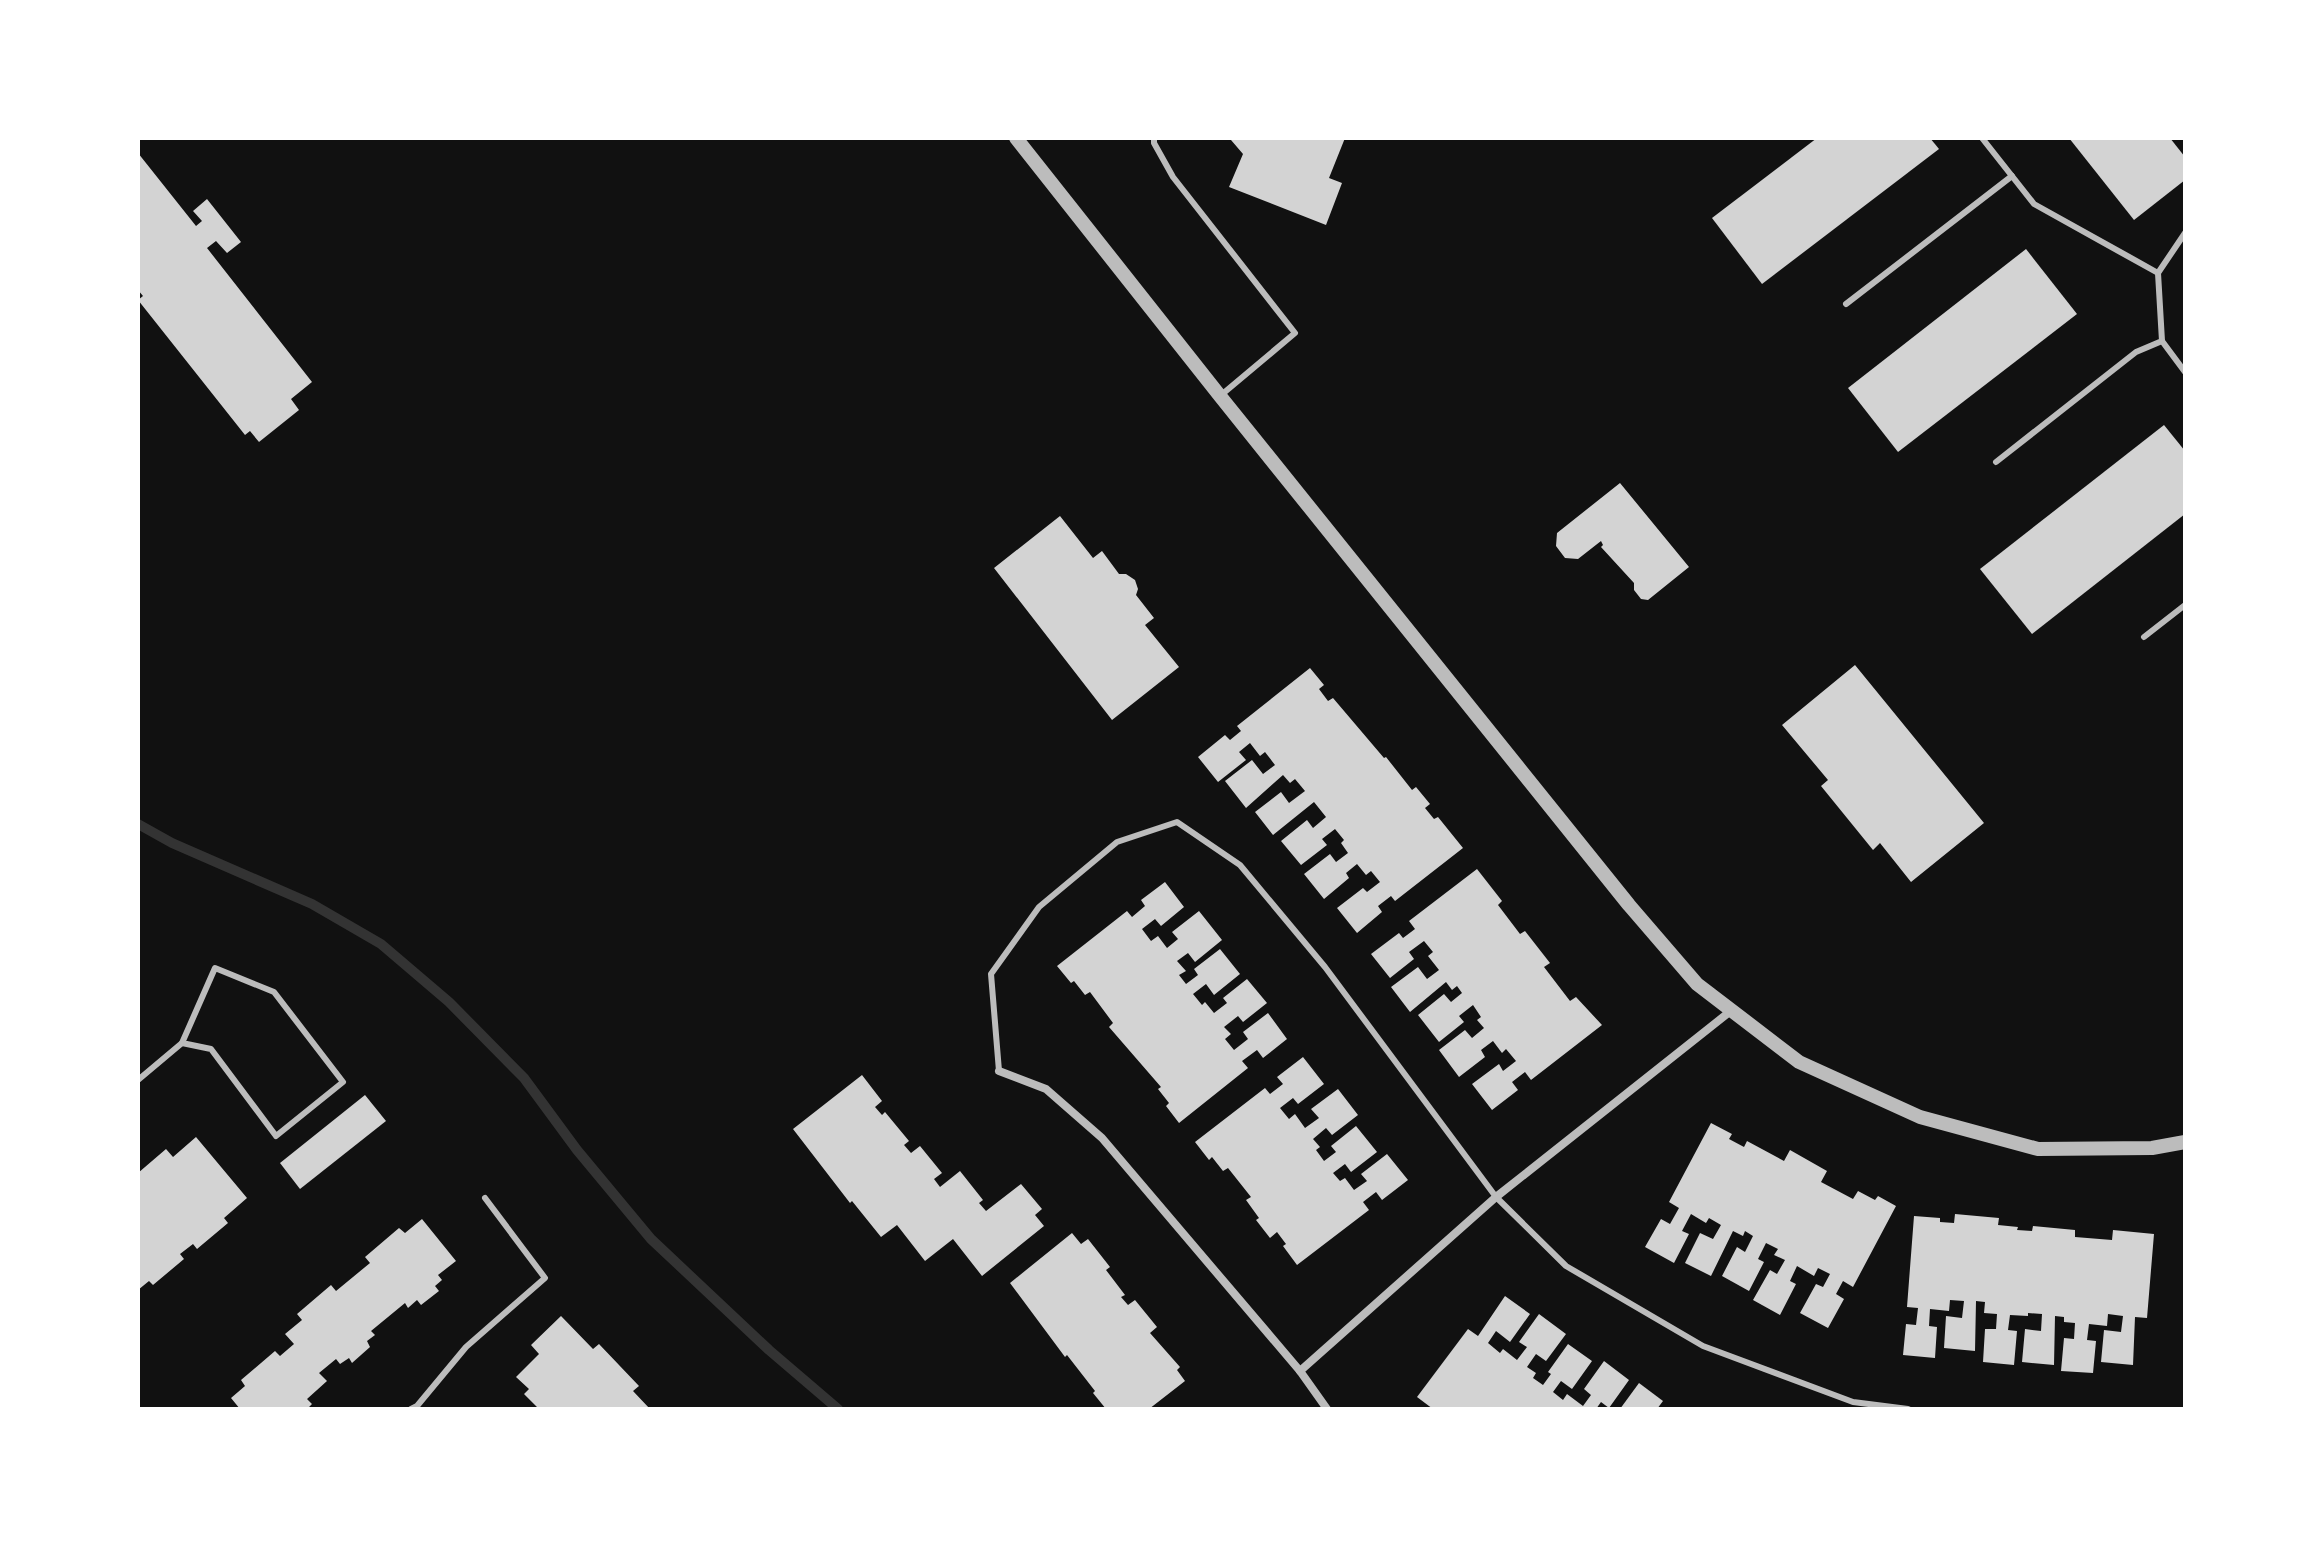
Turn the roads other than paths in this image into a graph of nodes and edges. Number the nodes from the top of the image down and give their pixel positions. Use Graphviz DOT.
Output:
graph roads {
  1 [pos="1016,138"];
  2 [pos="1154,138"];
  3 [pos="1982,138"];
  4 [pos="2012,176"];
  5 [pos="2185,233"];
  6 [pos="2158,273"];
  7 [pos="1846,304"];
  8 [pos="2162,341"];
  9 [pos="2185,372"];
  10 [pos="1220,396"];
  11 [pos="1996,462"];
  12 [pos="2185,605"];
  13 [pos="2144,637"];
  14 [pos="1732,1010"];
  15 [pos="182,1043"];
  16 [pos="999,1071"];
  17 [pos="138,1080"];
  18 [pos="2185,1142"];
  19 [pos="1496,1197"];
  20 [pos="485,1198"];
  21 [pos="1300,1371"];
  22 [pos="414,1408"];
  23 [pos="427,1409"];
  24 [pos="1327,1409"];
  25 [pos="1908,1409"];
  1 -- 10 [label="street"];
  2 -- 10 [label="lane"];
  3 -- 4 [label="lane"];
  4 -- 6 [label="lane"];
  4 -- 7 [label="lane"];
  5 -- 6 [label="lane"];
  6 -- 8 [label="lane"];
  8 -- 9 [label="lane"];
  8 -- 11 [label="lane"];
  10 -- 14 [label="street"];
  12 -- 13 [label="lane"];
  14 -- 18 [label="street"];
  14 -- 19 [label="street"];
  15 -- 15 [label="lane"];
  15 -- 17 [label="lane"];
  16 -- 19 [label="lane"];
  16 -- 21 [label="street"];
  19 -- 21 [label="street"];
  19 -- 25 [label="lane"];
  20 -- 22 [label="lane"];
  21 -- 24 [label="street"];
  22 -- 23 [label="lane"];
}
